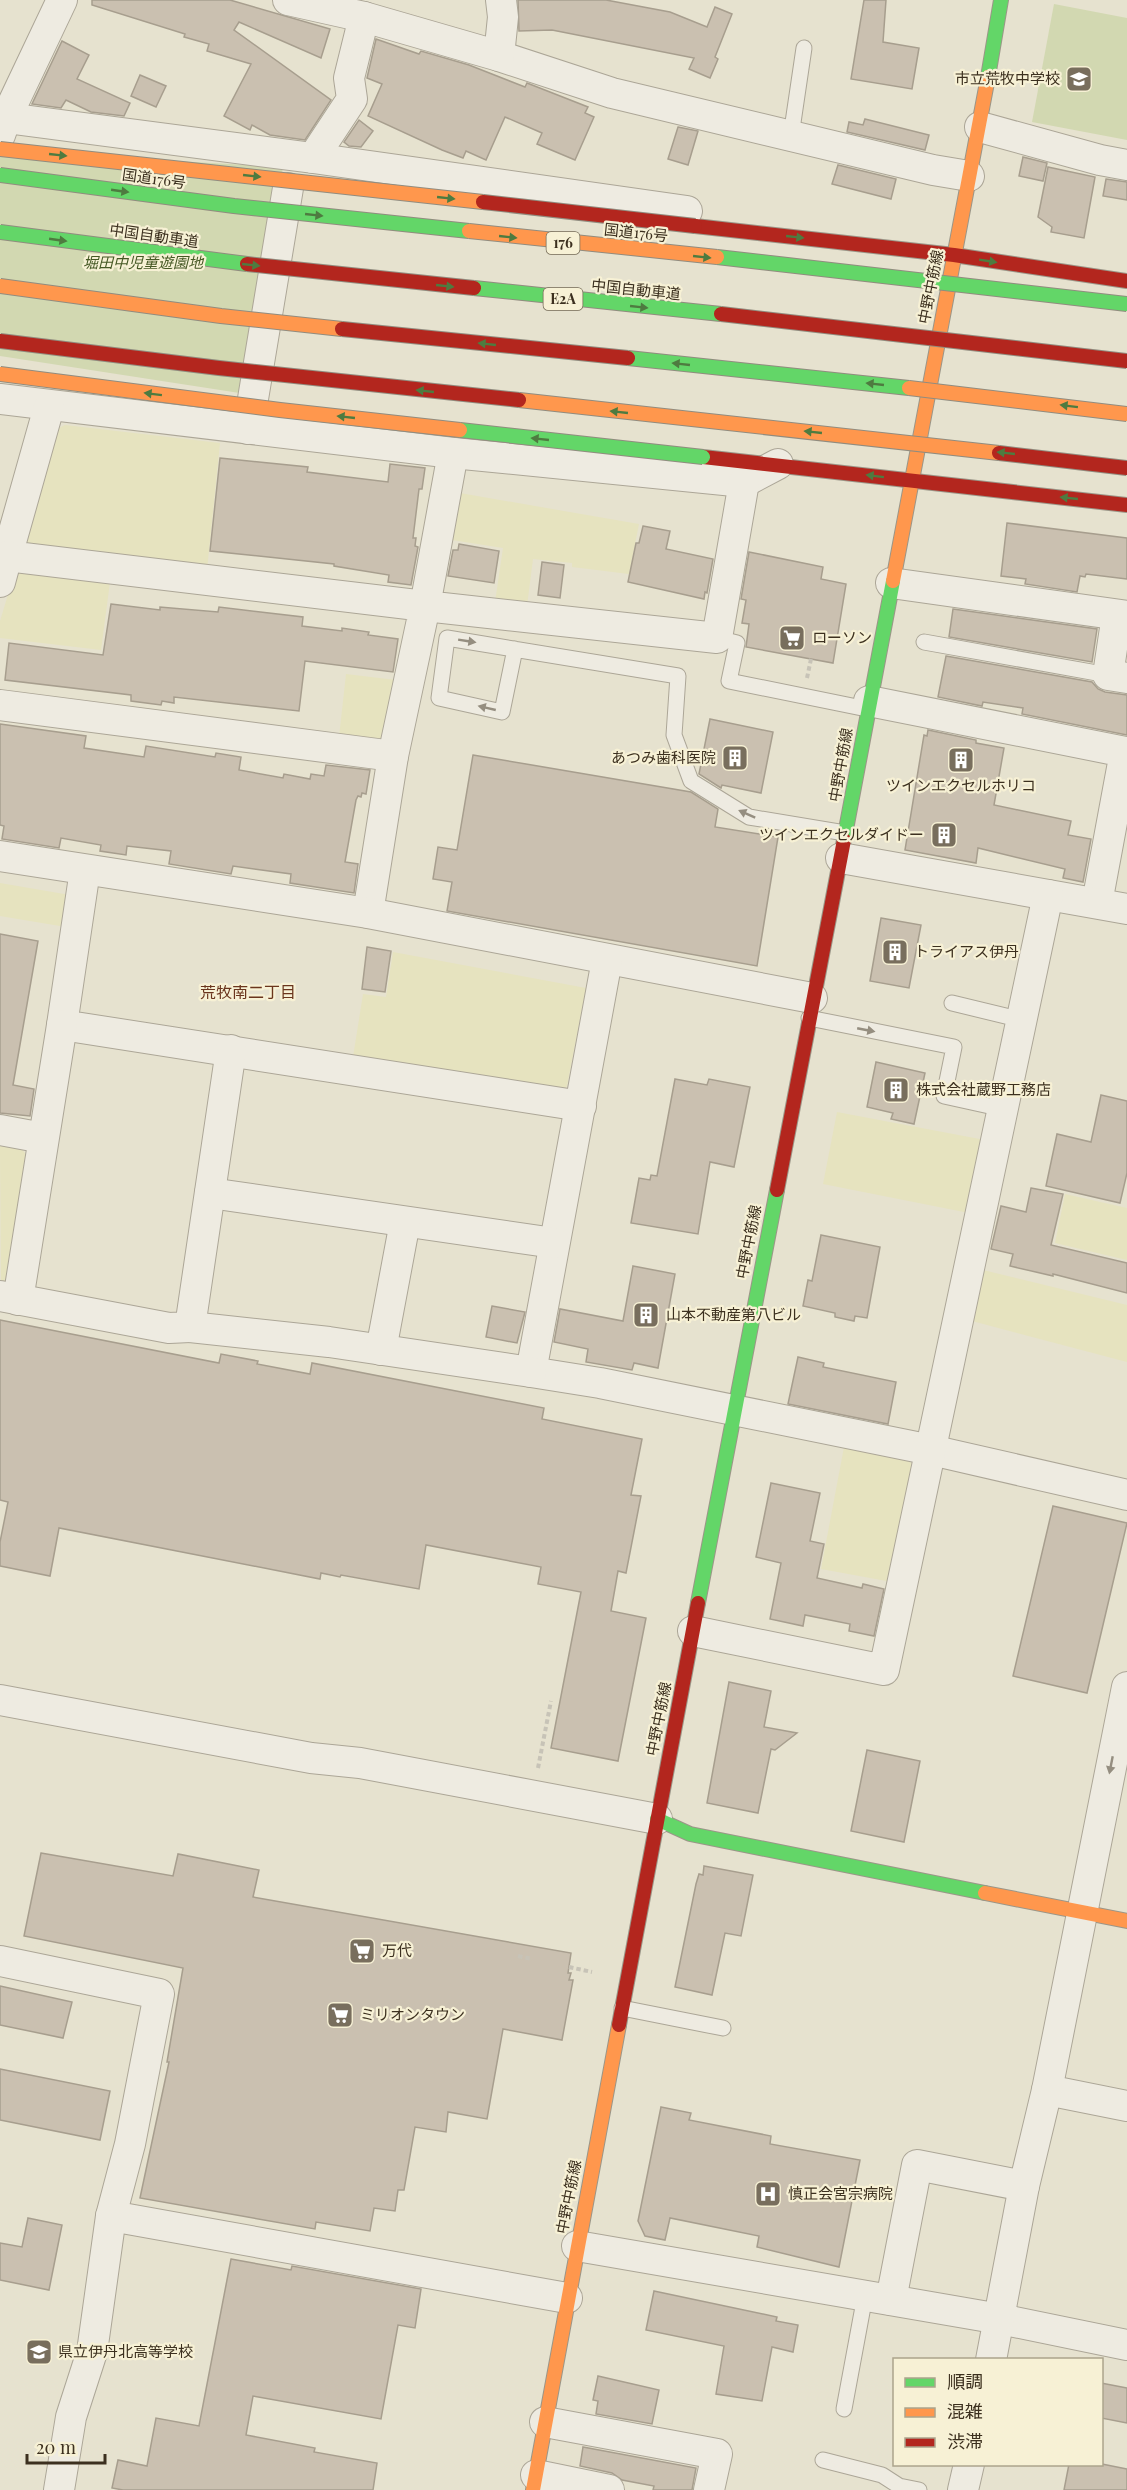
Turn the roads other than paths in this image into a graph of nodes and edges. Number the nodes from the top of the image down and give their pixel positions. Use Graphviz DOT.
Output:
graph roads {
  1 [pos="62,0"];
  2 [pos="501,0"];
  3 [pos="1001,0"];
  4 [pos="303,2"];
  5 [pos="363,17"];
  6 [pos="804,48"];
  7 [pos="499,56"];
  8 [pos="2,123"];
  9 [pos="980,127"];
  10 [pos="791,136"];
  11 [pos="0,149"];
  12 [pos="303,157"];
  13 [pos="1127,165"];
  14 [pos="0,176"];
  15 [pos="969,176"];
  16 [pos="0,232"];
  17 [pos="762,234"];
  18 [pos="954,255"];
  19 [pos="1127,281"];
  20 [pos="0,286"];
  21 [pos="1127,304"];
  22 [pos="0,341"];
  23 [pos="1127,361"];
  24 [pos="0,374"];
  25 [pos="0,399"];
  26 [pos="49,406"];
  27 [pos="1127,414"];
  28 [pos="248,429"];
  29 [pos="453,453"];
  30 [pos="778,465"];
  31 [pos="1127,468"];
  32 [pos="911,480"];
  33 [pos="744,482"];
  34 [pos="1127,505"];
  35 [pos="4,569"];
  36 [pos="891,583"];
  37 [pos="425,606"];
  38 [pos="1122,615"];
  39 [pos="717,638"];
  40 [pos="924,642"];
  41 [pos="515,649"];
  42 [pos="428,663"];
  43 [pos="1118,676"];
  44 [pos="0,705"];
  45 [pos="868,705"];
  46 [pos="393,756"];
  47 [pos="843,846"];
  48 [pos="0,856"];
  49 [pos="85,870"];
  50 [pos="1048,895"];
  51 [pos="1097,903"];
  52 [pos="1127,909"];
  53 [pos="368,913"];
  54 [pos="607,960"];
  55 [pos="952,1003"];
  56 [pos="811,1008"];
  57 [pos="1022,1020"];
  58 [pos="62,1025"];
  59 [pos="231,1050"];
  60 [pos="581,1106"];
  61 [pos="1003,1110"];
  62 [pos="0,1130"];
  63 [pos="43,1138"];
  64 [pos="210,1193"];
  65 [pos="405,1222"];
  66 [pos="554,1243"];
  67 [pos="9,1298"];
  68 [pos="190,1327"];
  69 [pos="381,1350"];
  70 [pos="531,1372"];
  71 [pos="734,1411"];
  72 [pos="931,1450"];
  73 [pos="1127,1495"];
  74 [pos="693,1631"];
  75 [pos="1127,1687"];
  76 [pos="0,1700"];
  77 [pos="657,1819"];
  78 [pos="1082,1912"];
  79 [pos="1127,1922"];
  80 [pos="0,1961"];
  81 [pos="622,2008"];
  82 [pos="723,2028"];
  83 [pos="1047,2090"];
  84 [pos="1127,2106"];
  85 [pos="1024,2186"];
  86 [pos="111,2216"];
  87 [pos="577,2246"];
  88 [pos="567,2298"];
  89 [pos="878,2298"];
  90 [pos="1000,2319"];
  91 [pos="1127,2344"];
  92 [pos="991,2358"];
  93 [pos="844,2409"];
  94 [pos="545,2422"];
  95 [pos="824,2460"];
  96 [pos="969,2466"];
  97 [pos="534,2482"];
  98 [pos="59,2490"];
  99 [pos="609,2490"];
  100 [pos="709,2490"];
  101 [pos="919,2490"];
  102 [pos="963,2490"];
  1 -- 8 [label="street"];
  2 -- 7 [label="street"];
  3 -- 9 [label="main road, 中野中筋線"];
  4 -- 5 [label="street"];
  5 -- 7 [label="street"];
  5 -- 12 [label="street"];
  6 -- 10 [label="lane"];
  7 -- 10 [label="street"];
  8 -- 12 [label="street"];
  9 -- 13 [label="street"];
  9 -- 15 [label="main road, 中野中筋線"];
  10 -- 15 [label="street"];
  11 -- 17 [label="main road, one-way, bridge"];
  12 -- 17 [label="street"];
  12 -- 28 [label="street"];
  14 -- 21 [label="main road, 国道176号 / 176, one-way, bridge"];
  15 -- 18 [label="main road, 中野中筋線"];
  16 -- 23 [label="main road, 中国自動車道 / E2A, one-way, bridge"];
  17 -- 18 [label="main road, one-way"];
  18 -- 19 [label="main road, one-way"];
  18 -- 32 [label="main road, 中野中筋線"];
  27 -- 20 [label="main road, one-way, bridge"];
  31 -- 22 [label="main road, one-way, bridge"];
  30 -- 24 [label="main road, one-way, bridge"];
  25 -- 26 [label="street"];
  26 -- 28 [label="street"];
  26 -- 35 [label="street"];
  28 -- 29 [label="street"];
  29 -- 33 [label="street"];
  29 -- 37 [label="street"];
  32 -- 30 [label="main road, one-way"];
  30 -- 33 [label="street"];
  34 -- 32 [label="main road, one-way"];
  32 -- 36 [label="main road, 中野中筋線"];
  33 -- 39 [label="street"];
  35 -- 37 [label="street"];
  36 -- 38 [label="street"];
  36 -- 45 [label="main road, 中野中筋線"];
  37 -- 39 [label="street"];
  37 -- 42 [label="street"];
  38 -- 43 [label="street"];
  39 -- 45 [label="lane"];
  40 -- 43 [label="lane"];
  42 -- 41 [label="lane, one-way"];
  41 -- 42 [label="lane, one-way"];
  47 -- 41 [label="lane, one-way"];
  42 -- 46 [label="street"];
  44 -- 46 [label="street"];
  45 -- 47 [label="main road, 中野中筋線"];
  45 -- 51 [label="street"];
  46 -- 53 [label="street"];
  47 -- 50 [label="street"];
  47 -- 56 [label="main road, 中野中筋線"];
  48 -- 49 [label="street"];
  49 -- 53 [label="street"];
  49 -- 58 [label="street"];
  50 -- 51 [label="street"];
  50 -- 57 [label="street"];
  51 -- 52 [label="street"];
  53 -- 54 [label="street"];
  54 -- 56 [label="street"];
  54 -- 60 [label="street"];
  55 -- 57 [label="lane"];
  56 -- 61 [label="lane, one-way"];
  56 -- 71 [label="main road, 中野中筋線"];
  57 -- 61 [label="street"];
  58 -- 59 [label="street"];
  58 -- 63 [label="street"];
  59 -- 60 [label="street"];
  59 -- 64 [label="street"];
  60 -- 66 [label="street"];
  61 -- 72 [label="street"];
  62 -- 63 [label="street"];
  63 -- 67 [label="street"];
  64 -- 65 [label="street"];
  64 -- 68 [label="street"];
  65 -- 66 [label="street"];
  65 -- 69 [label="street"];
  66 -- 70 [label="street"];
  67 -- 68 [label="street"];
  68 -- 69 [label="street"];
  69 -- 70 [label="street"];
  70 -- 71 [label="street"];
  71 -- 72 [label="street"];
  71 -- 74 [label="main road, 中野中筋線"];
  72 -- 73 [label="street"];
  72 -- 74 [label="street"];
  74 -- 77 [label="main road, 中野中筋線"];
  75 -- 78 [label="street, one-way"];
  76 -- 77 [label="street"];
  77 -- 78 [label="main road"];
  77 -- 81 [label="main road, 中野中筋線"];
  78 -- 79 [label="main road"];
  78 -- 83 [label="street"];
  80 -- 86 [label="street"];
  81 -- 82 [label="lane"];
  81 -- 87 [label="main road, 中野中筋線"];
  83 -- 84 [label="street"];
  83 -- 85 [label="street"];
  85 -- 89 [label="street"];
  85 -- 90 [label="street"];
  86 -- 88 [label="street"];
  86 -- 98 [label="street"];
  87 -- 88 [label="main road, 中野中筋線"];
  87 -- 89 [label="street"];
  88 -- 94 [label="main road, 中野中筋線"];
  89 -- 90 [label="street"];
  89 -- 93 [label="lane"];
  90 -- 91 [label="street"];
  90 -- 92 [label="street"];
  94 -- 97 [label="main road, 中野中筋線"];
  94 -- 100 [label="street"];
  95 -- 101 [label="lane"];
  96 -- 102 [label="street"];
  97 -- 99 [label="street"];
}
